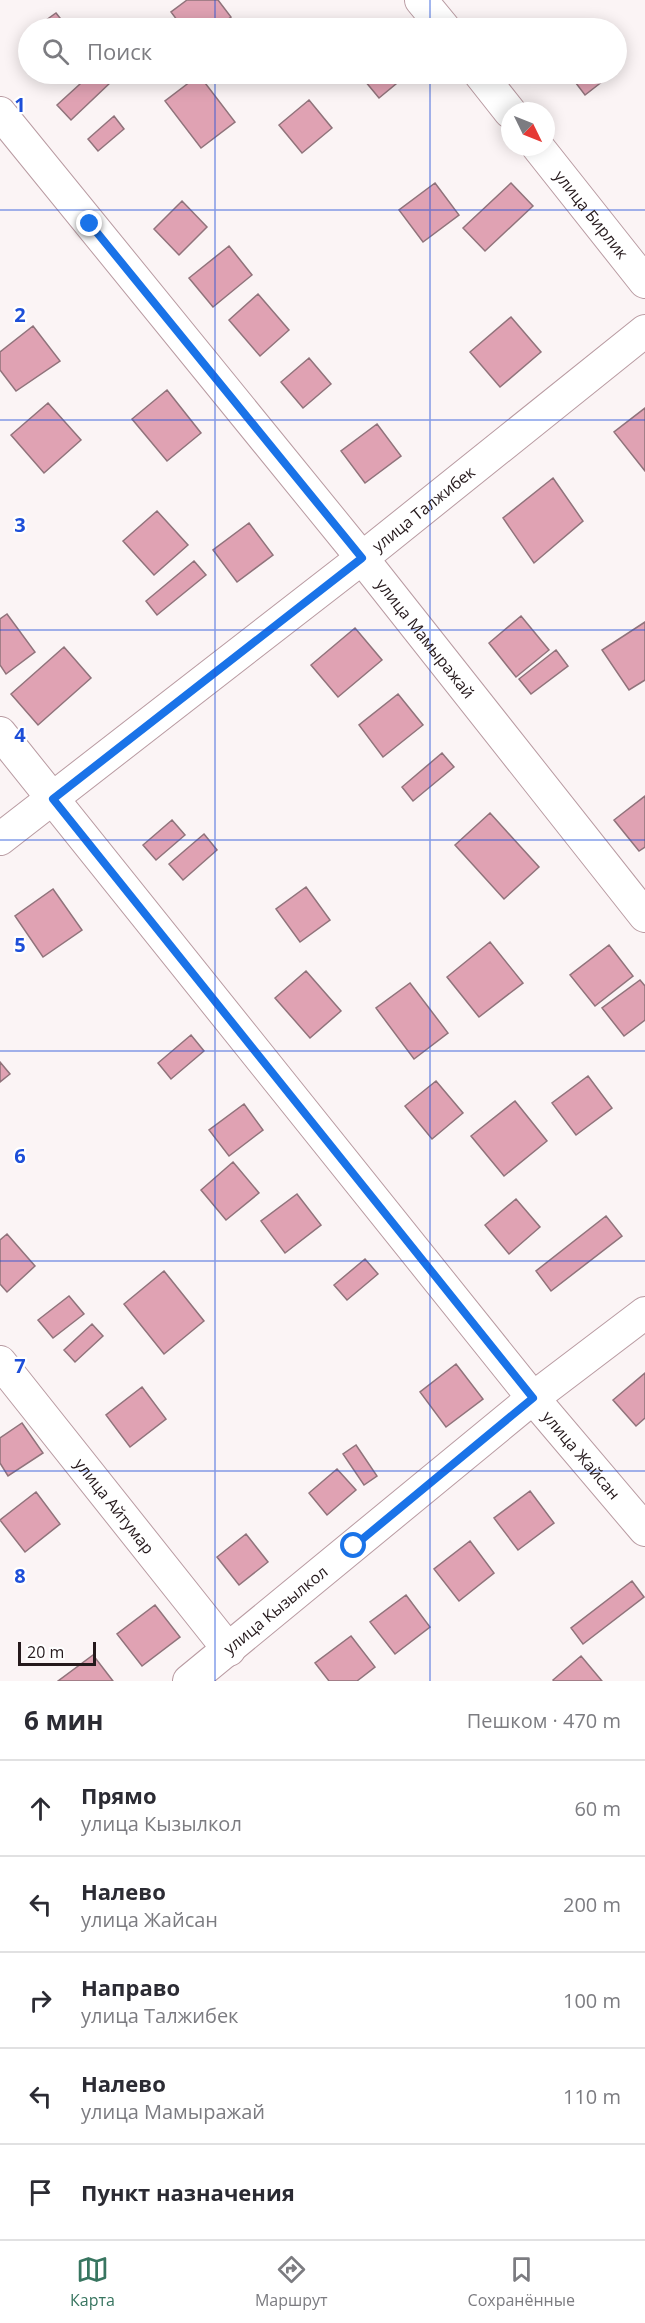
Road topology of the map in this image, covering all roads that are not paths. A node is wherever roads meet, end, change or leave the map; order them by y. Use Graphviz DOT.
graph roads {
  1 [pos="421,0"];
  2 [pos="436,18"];
  3 [pos="488,84"];
  4 [pos="502,102"];
  5 [pos="0,113"];
  6 [pos="545,156"];
  7 [pos="645,282"];
  8 [pos="645,332"];
  9 [pos="362,558"];
  10 [pos="0,733"];
  11 [pos="53,799"];
  12 [pos="0,839"];
  13 [pos="645,916"];
  14 [pos="645,1313"];
  15 [pos="0,1362"];
  16 [pos="533,1398"];
  17 [pos="645,1530"];
  18 [pos="229,1650"];
  19 [pos="189,1681"];
  1 -- 2 [label="street"];
  3 -- 4 [label="street"];
  5 -- 9 [label="street, улица Мамыражай"];
  6 -- 7 [label="street, улица Бирлик"];
  8 -- 9 [label="street, улица Талжибек"];
  9 -- 11 [label="street, улица Талжибек"];
  9 -- 13 [label="street, улица Мамыражай"];
  10 -- 11 [label="street, улица Жайсан"];
  11 -- 12 [label="street, улица Талжибек"];
  11 -- 16 [label="street, улица Жайсан"];
  14 -- 16 [label="street, улица Кызылкол"];
  15 -- 18 [label="street, улица Айтумар"];
  16 -- 17 [label="street, улица Жайсан"];
  16 -- 18 [label="street, улица Кызылкол"];
  18 -- 19 [label="street, улица Кызылкол"];
}
